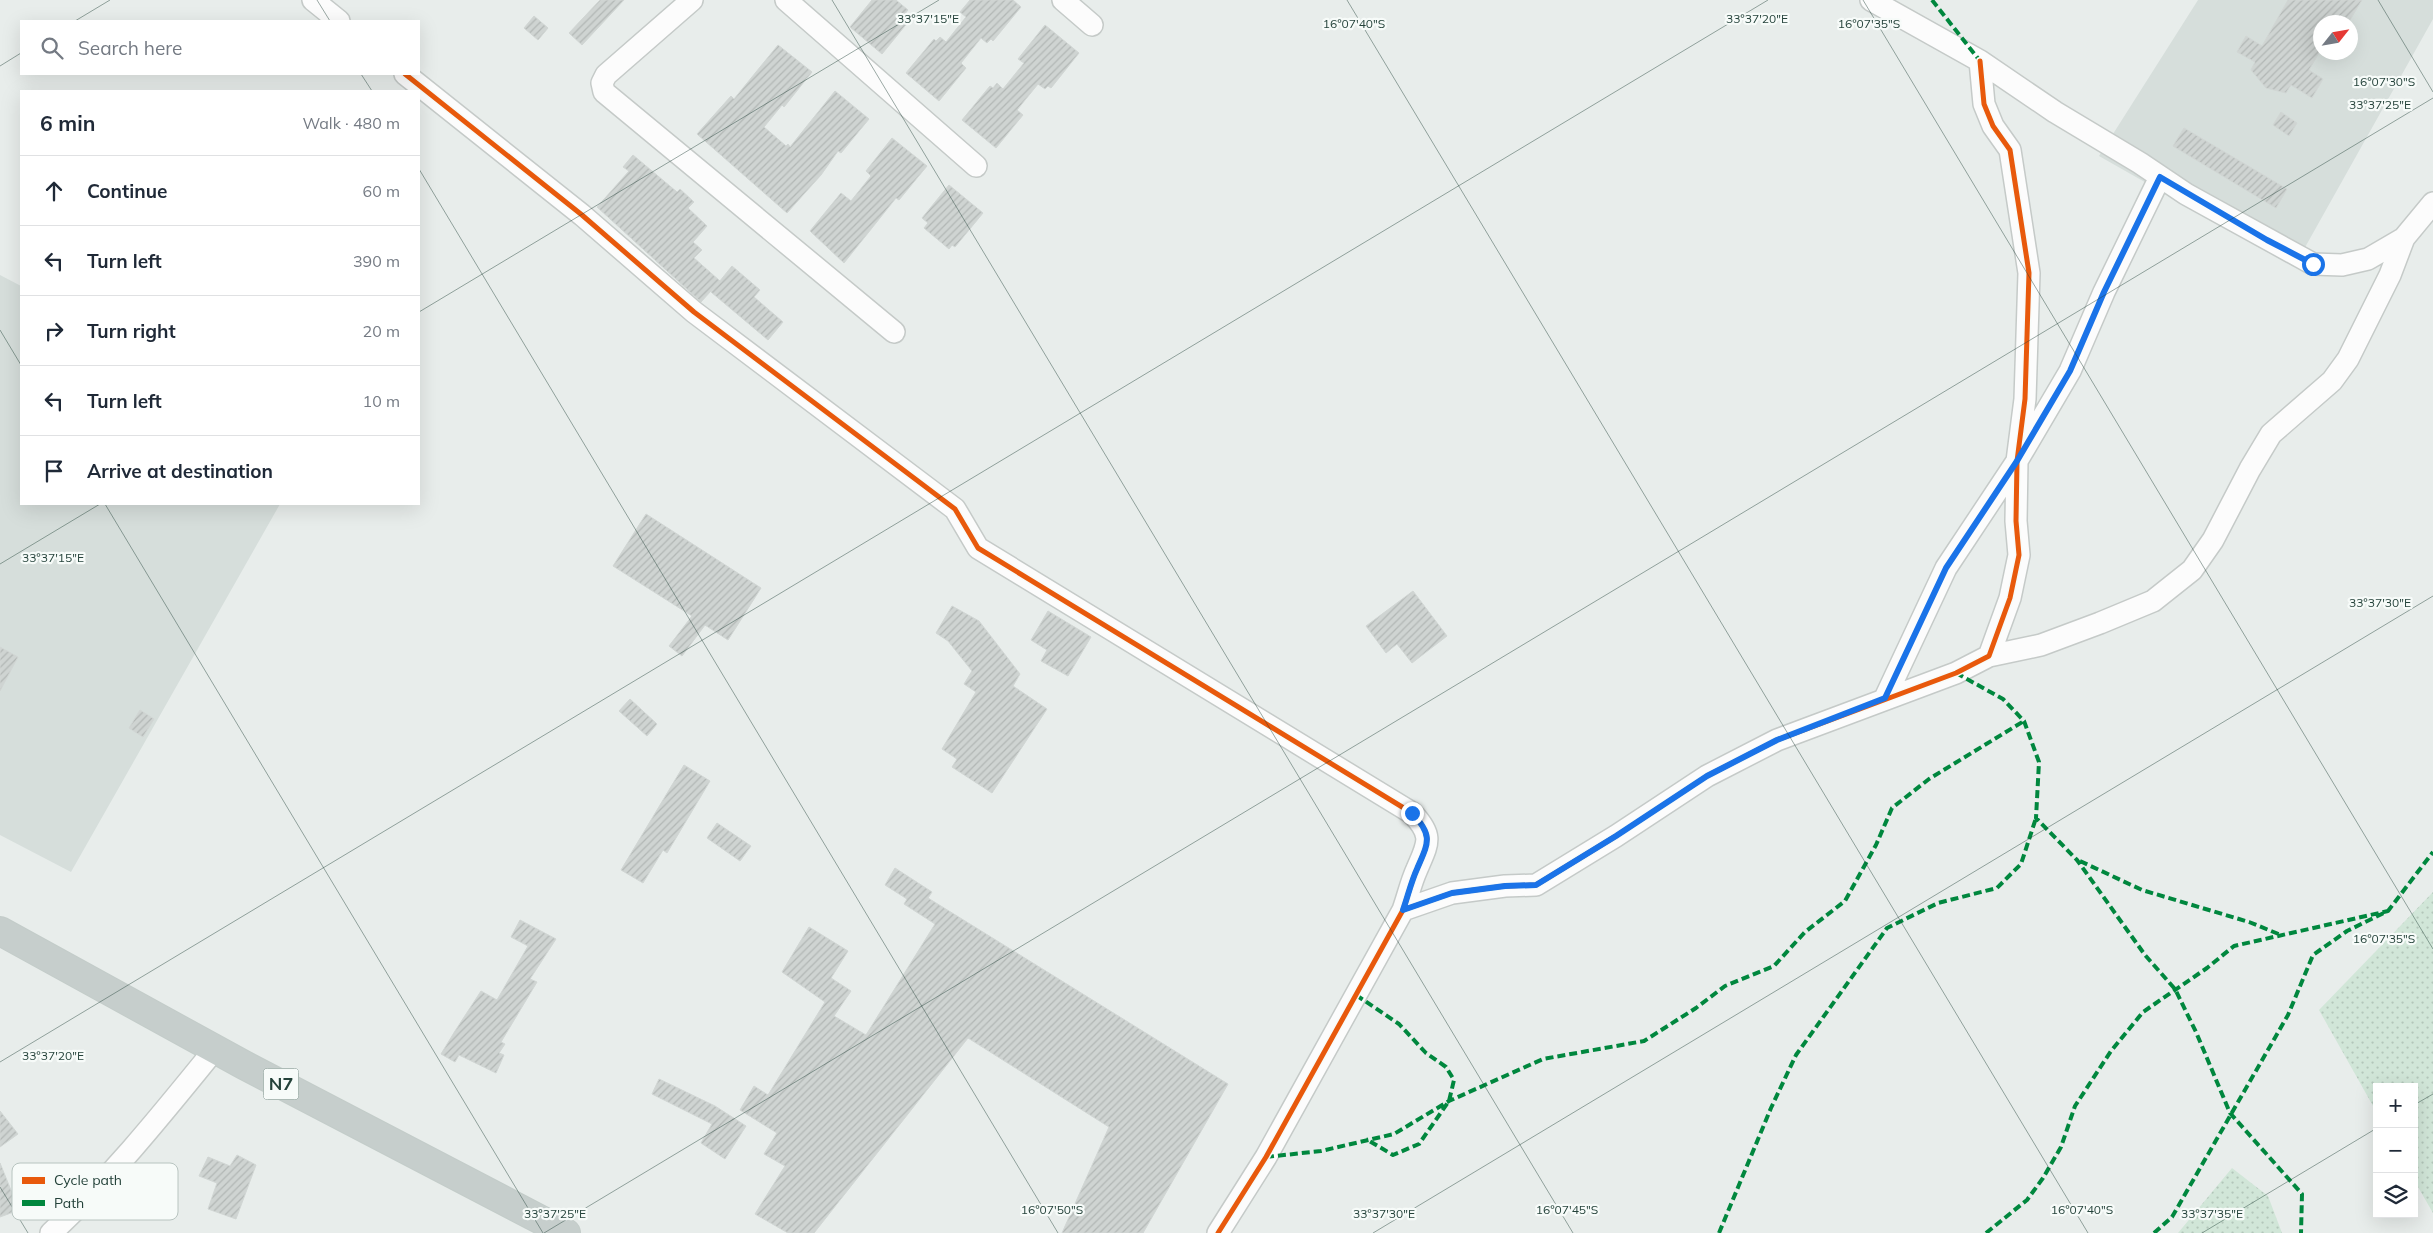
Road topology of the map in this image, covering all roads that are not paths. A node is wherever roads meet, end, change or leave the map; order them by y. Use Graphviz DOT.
graph roads {
  1 [pos="312,0"];
  2 [pos="692,0"];
  3 [pos="786,0"];
  4 [pos="1063,0"];
  5 [pos="1871,0"];
  6 [pos="338,20"];
  7 [pos="1092,24"];
  8 [pos="1980,61"];
  9 [pos="406,75"];
  10 [pos="976,166"];
  11 [pos="2160,177"];
  12 [pos="2433,203"];
  13 [pos="2404,238"];
  14 [pos="894,332"];
  15 [pos="2017,461"];
  16 [pos="1988,656"];
  17 [pos="1885,698"];
  18 [pos="1403,910"];
  19 [pos="0,931"];
  20 [pos="215,1049"];
  21 [pos="121,1163"];
  22 [pos="65,1220"];
  23 [pos="51,1233"];
  24 [pos="566,1233"];
  25 [pos="1218,1233"];
  1 -- 6 [label="street"];
  2 -- 14 [label="street"];
  3 -- 10 [label="street"];
  4 -- 7 [label="street"];
  5 -- 8 [label="street"];
  8 -- 11 [label="street"];
  8 -- 15 [label="street"];
  9 -- 18 [label="street"];
  11 -- 13 [label="street"];
  11 -- 15 [label="street"];
  12 -- 13 [label="street"];
  13 -- 16 [label="street"];
  15 -- 16 [label="street"];
  15 -- 17 [label="street"];
  16 -- 17 [label="street"];
  17 -- 18 [label="street"];
  18 -- 25 [label="street"];
  19 -- 20 [label="highway, N7"];
  20 -- 21 [label="street"];
  20 -- 24 [label="highway, N7"];
  22 -- 23 [label="street"];
}
